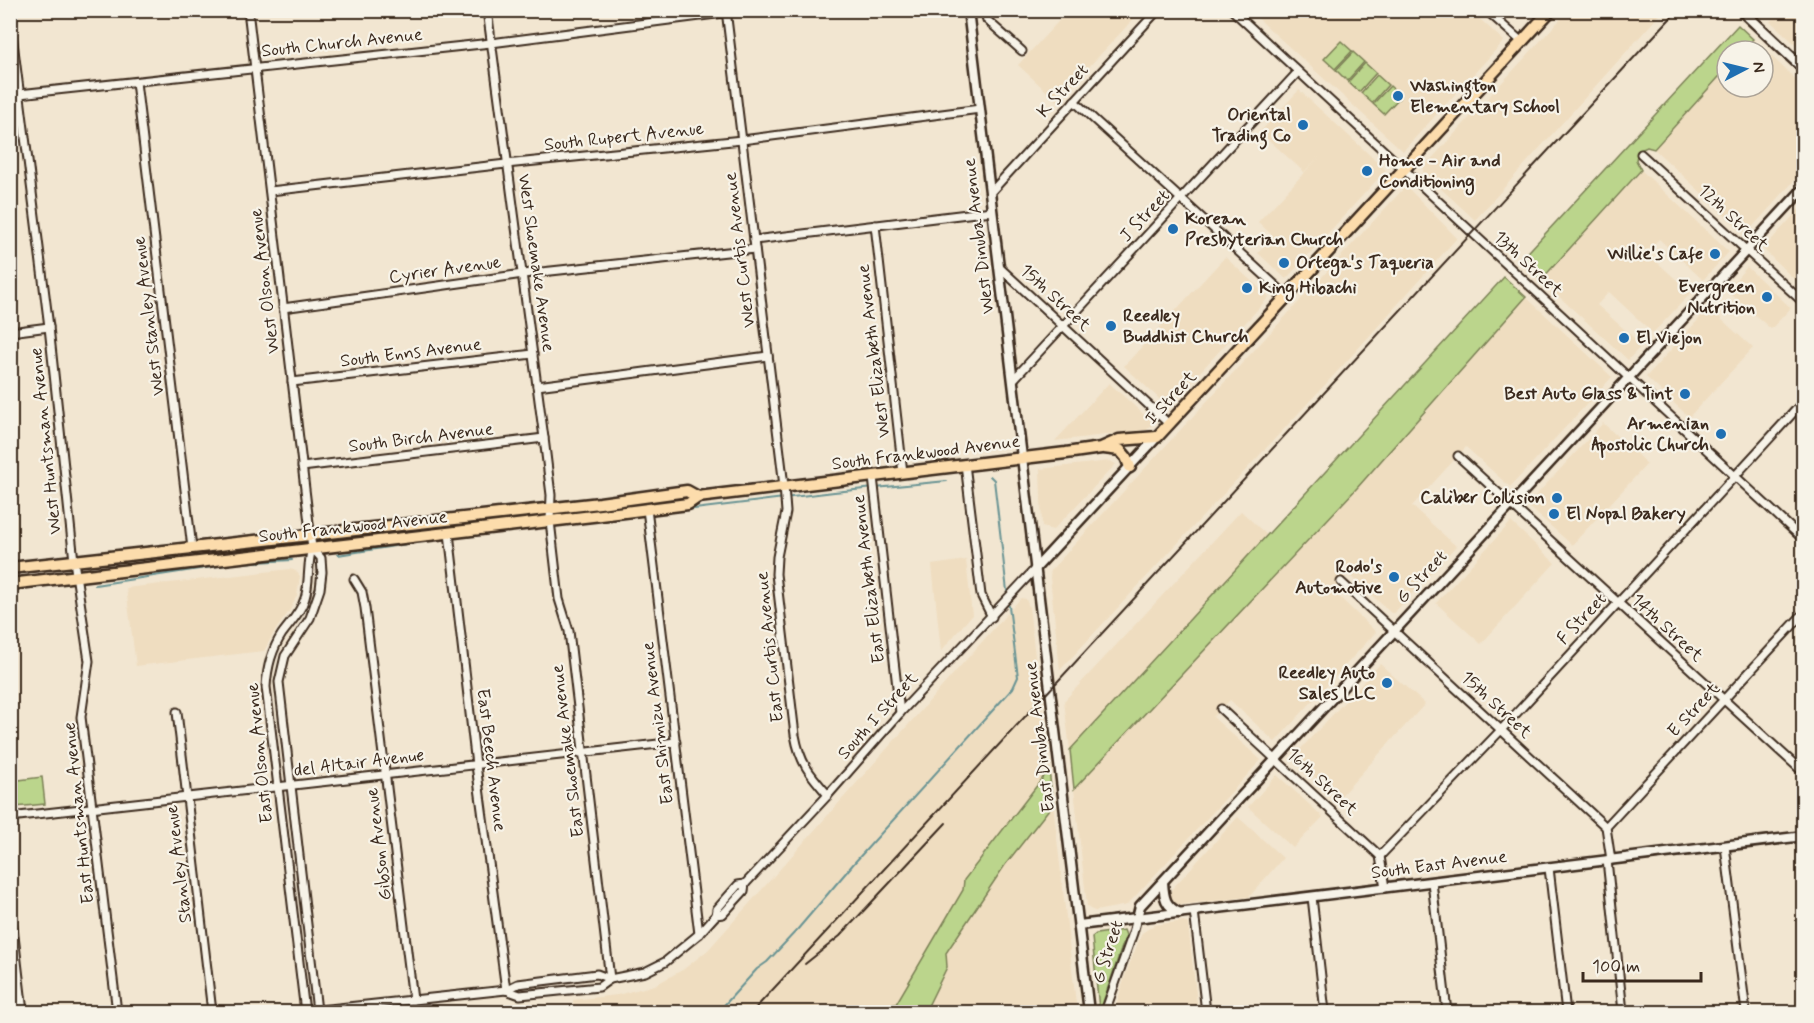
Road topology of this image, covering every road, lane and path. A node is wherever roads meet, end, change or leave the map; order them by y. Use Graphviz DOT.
graph roads {
  1 [pos="248,10"];
  2 [pos="487,10"];
  3 [pos="747,10"];
  4 [pos="968,10"];
  5 [pos="1158,10"];
  6 [pos="1232,10"];
  7 [pos="1486,10"];
  8 [pos="1551,10"];
  9 [pos="1741,10"];
  10 [pos="726,12"];
  11 [pos="984,12"];
  12 [pos="10,18"];
  13 [pos="1522,42"];
  14 [pos="491,43"];
  15 [pos="1022,51"];
  16 [pos="255,68"];
  17 [pos="1803,69"];
  18 [pos="1298,72"];
  19 [pos="136,82"];
  20 [pos="20,94"];
  21 [pos="10,95"];
  22 [pos="1074,101"];
  23 [pos="980,109"];
  24 [pos="742,140"];
  25 [pos="1641,154"];
  26 [pos="506,164"];
  27 [pos="1404,169"];
  28 [pos="1803,188"];
  29 [pos="270,191"];
  30 [pos="990,193"];
  31 [pos="1180,199"];
  32 [pos="992,211"];
  33 [pos="875,225"];
  34 [pos="754,240"];
  35 [pos="755,249"];
  36 [pos="1746,250"];
  37 [pos="999,267"];
  38 [pos="523,274"];
  39 [pos="1287,296"];
  40 [pos="1803,303"];
  41 [pos="283,308"];
  42 [pos="1062,326"];
  43 [pos="49,327"];
  44 [pos="10,332"];
  45 [pos="533,354"];
  46 [pos="768,356"];
  47 [pos="1629,377"];
  48 [pos="1013,380"];
  49 [pos="292,382"];
  50 [pos="537,386"];
  51 [pos="1803,401"];
  52 [pos="1169,424"];
  53 [pos="1157,437"];
  54 [pos="544,438"];
  55 [pos="1101,448"];
  56 [pos="1458,456"];
  57 [pos="1022,458"];
  58 [pos="965,464"];
  59 [pos="302,467"];
  60 [pos="1130,467"];
  61 [pos="903,473"];
  62 [pos="1734,476"];
  63 [pos="873,477"];
  64 [pos="784,486"];
  65 [pos="698,497"];
  66 [pos="1512,505"];
  67 [pos="550,508"];
  68 [pos="647,509"];
  69 [pos="550,521"];
  70 [pos="449,533"];
  71 [pos="310,534"];
  72 [pos="1803,540"];
  73 [pos="192,548"];
  74 [pos="312,548"];
  75 [pos="74,561"];
  76 [pos="10,568"];
  77 [pos="1035,569"];
  78 [pos="76,575"];
  79 [pos="354,579"];
  80 [pos="1341,582"];
  81 [pos="10,584"];
  82 [pos="1618,602"];
  83 [pos="1803,613"];
  84 [pos="992,617"];
  85 [pos="1394,632"];
  86 [pos="1723,700"];
  87 [pos="1221,709"];
  88 [pos="177,712"];
  89 [pos="900,713"];
  90 [pos="1501,730"];
  91 [pos="676,742"];
  92 [pos="583,753"];
  93 [pos="1275,759"];
  94 [pos="476,765"];
  95 [pos="1803,773"];
  96 [pos="386,775"];
  97 [pos="290,786"];
  98 [pos="278,788"];
  99 [pos="828,795"];
  100 [pos="187,798"];
  101 [pos="92,808"];
  102 [pos="10,818"];
  103 [pos="1606,827"];
  104 [pos="1803,836"];
  105 [pos="1725,846"];
  106 [pos="1380,856"];
  107 [pos="1609,860"];
  108 [pos="1549,868"];
  109 [pos="1162,882"];
  110 [pos="1431,882"];
  111 [pos="1385,888"];
  112 [pos="1312,897"];
  113 [pos="10,902"];
  114 [pos="1194,911"];
  115 [pos="1181,913"];
  116 [pos="1137,918"];
  117 [pos="1079,925"];
  118 [pos="699,934"];
  119 [pos="610,979"];
  120 [pos="506,990"];
  121 [pos="413,1000"];
  122 [pos="317,1011"];
  123 [pos="23,1012"];
  124 [pos="117,1012"];
  125 [pos="212,1012"];
  126 [pos="303,1012"];
  127 [pos="1089,1012"];
  128 [pos="1105,1012"];
  129 [pos="1206,1012"];
  130 [pos="1325,1012"];
  131 [pos="1447,1012"];
  132 [pos="1566,1012"];
  133 [pos="1623,1012"];
  134 [pos="1746,1012"];
  1 -- 16 [label="street, West Olson Avenue"];
  2 -- 14 [label="street, West Shoemake Avenue"];
  3 -- 10 [label="street, South Church Avenue"];
  4 -- 23 [label="street, West Dinuba Avenue"];
  5 -- 22 [label="street, K Street"];
  6 -- 18 [label="street, 13th Street"];
  7 -- 13 [label="street"];
  8 -- 13 [label="main road, I Street"];
  9 -- 17 [label="main road"];
  10 -- 14 [label="street, South Church Avenue"];
  10 -- 24 [label="street, West Curtis Avenue"];
  11 -- 15 [label="street"];
  12 -- 20 [label="street, West Huntsman Avenue"];
  13 -- 27 [label="main road, I Street"];
  14 -- 16 [label="street, South Church Avenue"];
  14 -- 26 [label="street, West Shoemake Avenue"];
  16 -- 19 [label="street, South Church Avenue"];
  16 -- 29 [label="street, West Olson Avenue"];
  18 -- 27 [label="street, 13th Street"];
  18 -- 31 [label="street, J Street"];
  19 -- 20 [label="street, South Church Avenue"];
  19 -- 73 [label="street, West Stanley Avenue"];
  20 -- 21 [label="street, South Church Avenue"];
  20 -- 43 [label="street, West Huntsman Avenue"];
  22 -- 30 [label="street, K Street"];
  22 -- 31 [label="street"];
  23 -- 24 [label="street, South Rupert Avenue"];
  23 -- 30 [label="street, West Dinuba Avenue"];
  24 -- 26 [label="street, South Rupert Avenue"];
  24 -- 34 [label="street, West Curtis Avenue"];
  25 -- 36 [label="street, 12th Street"];
  26 -- 29 [label="street, South Rupert Avenue"];
  26 -- 38 [label="street, West Shoemake Avenue"];
  27 -- 39 [label="main road, I Street"];
  27 -- 47 [label="street, 13th Street"];
  28 -- 36 [label="street, G Street"];
  29 -- 41 [label="street, West Olson Avenue"];
  30 -- 32 [label="street, West Dinuba Avenue"];
  31 -- 39 [label="street"];
  31 -- 42 [label="street, J Street"];
  32 -- 33 [label="street"];
  32 -- 37 [label="street, West Dinuba Avenue"];
  33 -- 34 [label="street"];
  33 -- 61 [label="street, West Elizabeth Avenue"];
  34 -- 35 [label="street, West Curtis Avenue"];
  35 -- 38 [label="street, Cyrier Avenue"];
  35 -- 46 [label="street, West Curtis Avenue"];
  36 -- 40 [label="street, 12th Street"];
  36 -- 47 [label="street, G Street"];
  37 -- 42 [label="street, 15th Street"];
  37 -- 48 [label="street, West Dinuba Avenue"];
  38 -- 41 [label="street, Cyrier Avenue"];
  38 -- 45 [label="street, West Shoemake Avenue"];
  39 -- 52 [label="main road, I Street"];
  41 -- 49 [label="street, West Olson Avenue"];
  42 -- 48 [label="street, J Street"];
  42 -- 52 [label="street, 15th Street"];
  43 -- 44 [label="street"];
  43 -- 75 [label="street, West Huntsman Avenue"];
  45 -- 49 [label="street, South Enns Avenue"];
  45 -- 50 [label="street, West Shoemake Avenue"];
  46 -- 50 [label="street"];
  46 -- 64 [label="street, West Curtis Avenue"];
  47 -- 62 [label="street, 13th Street"];
  47 -- 66 [label="street, G Street"];
  48 -- 57 [label="street, West Dinuba Avenue"];
  49 -- 59 [label="street, West Olson Avenue"];
  50 -- 54 [label="street, West Shoemake Avenue"];
  51 -- 62 [label="street, F Street"];
  52 -- 53 [label="main road, I Street"];
  53 -- 55 [label="main road, South Frankwood Avenue"];
  53 -- 60 [label="street, I Street"];
  54 -- 59 [label="street, South Birch Avenue"];
  54 -- 67 [label="street, West Shoemake Avenue"];
  55 -- 57 [label="main road, South Frankwood Avenue"];
  55 -- 60 [label="main road"];
  56 -- 66 [label="street, 14th Street"];
  57 -- 58 [label="main road, South Frankwood Avenue"];
  57 -- 77 [label="street, East Dinuba Avenue"];
  58 -- 61 [label="main road, South Frankwood Avenue"];
  58 -- 84 [label="street"];
  59 -- 71 [label="street, West Olson Avenue"];
  60 -- 77 [label="street, I Street"];
  61 -- 63 [label="main road, South Frankwood Avenue"];
  62 -- 72 [label="street, 13th Street"];
  62 -- 82 [label="street, F Street"];
  63 -- 64 [label="main road, South Frankwood Avenue"];
  63 -- 89 [label="street, East Elizabeth Avenue"];
  64 -- 65 [label="main road, South Frankwood Avenue"];
  64 -- 99 [label="street, East Curtis Avenue"];
  65 -- 67 [label="main road, South Frankwood Avenue"];
  65 -- 68 [label="main road, South Frankwood Avenue"];
  66 -- 82 [label="street, 14th Street"];
  66 -- 85 [label="street, G Street"];
  67 -- 69 [label="street, West Shoemake Avenue"];
  67 -- 71 [label="main road, South Frankwood Avenue"];
  68 -- 69 [label="main road, South Frankwood Avenue"];
  68 -- 91 [label="street, East Shimizu Avenue"];
  69 -- 70 [label="main road, South Frankwood Avenue"];
  69 -- 92 [label="street, East Shoemake Avenue"];
  70 -- 74 [label="main road, South Frankwood Avenue"];
  70 -- 94 [label="street, East Beech Avenue"];
  71 -- 73 [label="main road, South Frankwood Avenue"];
  71 -- 74 [label="street, West Olson Avenue"];
  73 -- 75 [label="main road, South Frankwood Avenue"];
  74 -- 78 [label="main road, South Frankwood Avenue"];
  74 -- 97 [label="street, East Olson Avenue"];
  74 -- 98 [label="street, East Olson Avenue"];
  75 -- 76 [label="main road, South Frankwood Avenue"];
  75 -- 78 [label="street, West Huntsman Avenue"];
  77 -- 84 [label="street, South I Street"];
  77 -- 117 [label="street, East Dinuba Avenue"];
  78 -- 81 [label="main road, South Frankwood Avenue"];
  78 -- 101 [label="street, East Huntsman Avenue"];
  79 -- 96 [label="street, Gibson Avenue"];
  80 -- 85 [label="street, 15th Street"];
  82 -- 86 [label="street, 14th Street"];
  82 -- 90 [label="street, F Street"];
  83 -- 86 [label="street, E Street"];
  84 -- 89 [label="street, South I Street"];
  85 -- 90 [label="street, 15th Street"];
  85 -- 93 [label="street, G Street"];
  86 -- 95 [label="street, 14th Street"];
  86 -- 103 [label="street, E Street"];
  87 -- 93 [label="street, 16th Street"];
  88 -- 100 [label="street, Stanley Avenue"];
  89 -- 99 [label="street, South I Street"];
  90 -- 103 [label="street, 15th Street"];
  90 -- 106 [label="street, F Street"];
  91 -- 92 [label="street, del Altair Avenue"];
  91 -- 118 [label="street, East Shimizu Avenue"];
  92 -- 94 [label="street, del Altair Avenue"];
  92 -- 119 [label="street, East Shoemake Avenue"];
  93 -- 106 [label="street, 16th Street"];
  93 -- 109 [label="street, G Street"];
  94 -- 96 [label="street, del Altair Avenue"];
  94 -- 120 [label="street, East Beech Avenue"];
  96 -- 97 [label="street, del Altair Avenue"];
  96 -- 121 [label="street, Gibson Avenue"];
  97 -- 98 [label="street, del Altair Avenue"];
  97 -- 122 [label="street, East Olson Avenue"];
  98 -- 100 [label="street, del Altair Avenue"];
  98 -- 126 [label="street, East Olson Avenue"];
  99 -- 118 [label="street, South I Street"];
  100 -- 101 [label="street, del Altair Avenue"];
  100 -- 125 [label="street, Stanley Avenue"];
  101 -- 102 [label="street, del Altair Avenue"];
  101 -- 124 [label="street, East Huntsman Avenue"];
  103 -- 107 [label="street"];
  104 -- 105 [label="street, South East Avenue"];
  105 -- 107 [label="street, South East Avenue"];
  105 -- 134 [label="street"];
  106 -- 111 [label="street"];
  107 -- 108 [label="street, South East Avenue"];
  107 -- 133 [label="street"];
  108 -- 110 [label="street, South East Avenue"];
  108 -- 132 [label="street"];
  109 -- 115 [label="street"];
  109 -- 116 [label="street, G Street"];
  110 -- 111 [label="street, South East Avenue"];
  110 -- 131 [label="street"];
  111 -- 112 [label="street, South East Avenue"];
  112 -- 114 [label="street, South East Avenue"];
  112 -- 130 [label="street"];
  113 -- 123 [label="street"];
  114 -- 115 [label="street, South East Avenue"];
  114 -- 129 [label="street"];
  115 -- 116 [label="street, South East Avenue"];
  116 -- 117 [label="street, South East Avenue"];
  116 -- 128 [label="street, G Street"];
  117 -- 127 [label="street, East Dinuba Avenue"];
  118 -- 119 [label="street, South I Street"];
  119 -- 120 [label="street"];
  119 -- 120 [label="street"];
  120 -- 121 [label="street"];
  121 -- 122 [label="street"];
  122 -- 126 [label="street"];
}
